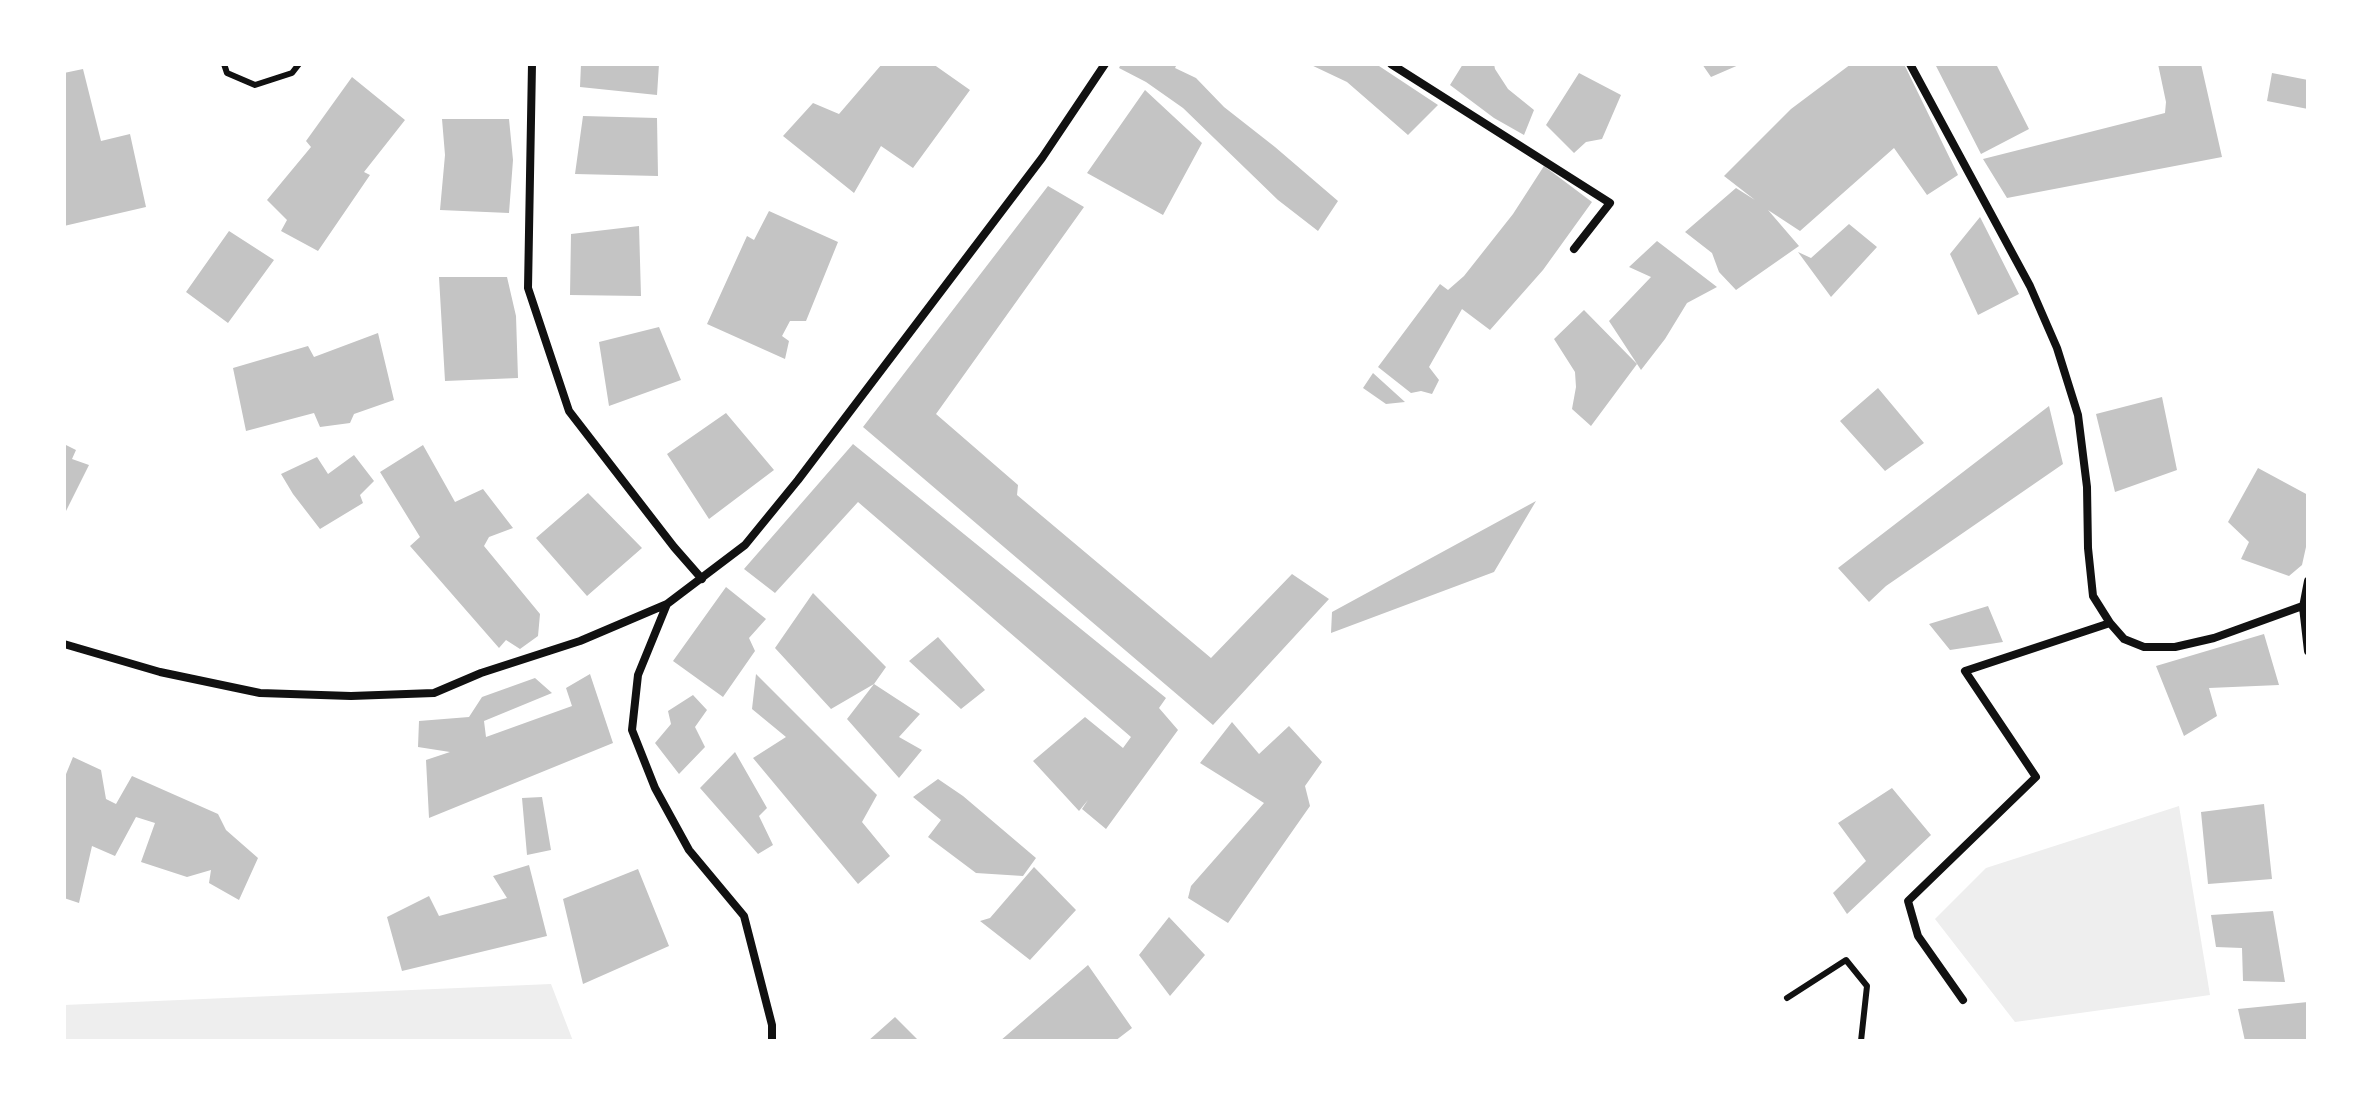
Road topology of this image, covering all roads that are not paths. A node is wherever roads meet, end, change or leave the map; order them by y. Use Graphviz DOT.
graph roads {
  1 [pos="224,64"];
  2 [pos="299,64"];
  3 [pos="532,64"];
  4 [pos="1105,64"];
  5 [pos="1391,64"];
  6 [pos="1910,64"];
  7 [pos="1574,249"];
  8 [pos="702,579"];
  9 [pos="2308,581"];
  10 [pos="667,604"];
  11 [pos="2305,606"];
  12 [pos="2110,623"];
  13 [pos="64,644"];
  14 [pos="2308,651"];
  15 [pos="1787,998"];
  16 [pos="1963,1000"];
  17 [pos="772,1041"];
  18 [pos="1861,1041"];
  1 -- 2 [label="lane"];
  3 -- 8 [label="street"];
  4 -- 8 [label="street"];
  5 -- 7 [label="street"];
  6 -- 12 [label="street"];
  8 -- 10 [label="street"];
  9 -- 11 [label="street"];
  10 -- 13 [label="street"];
  10 -- 17 [label="street"];
  11 -- 12 [label="street"];
  11 -- 14 [label="street"];
  12 -- 16 [label="street"];
  15 -- 18 [label="lane"];
}
